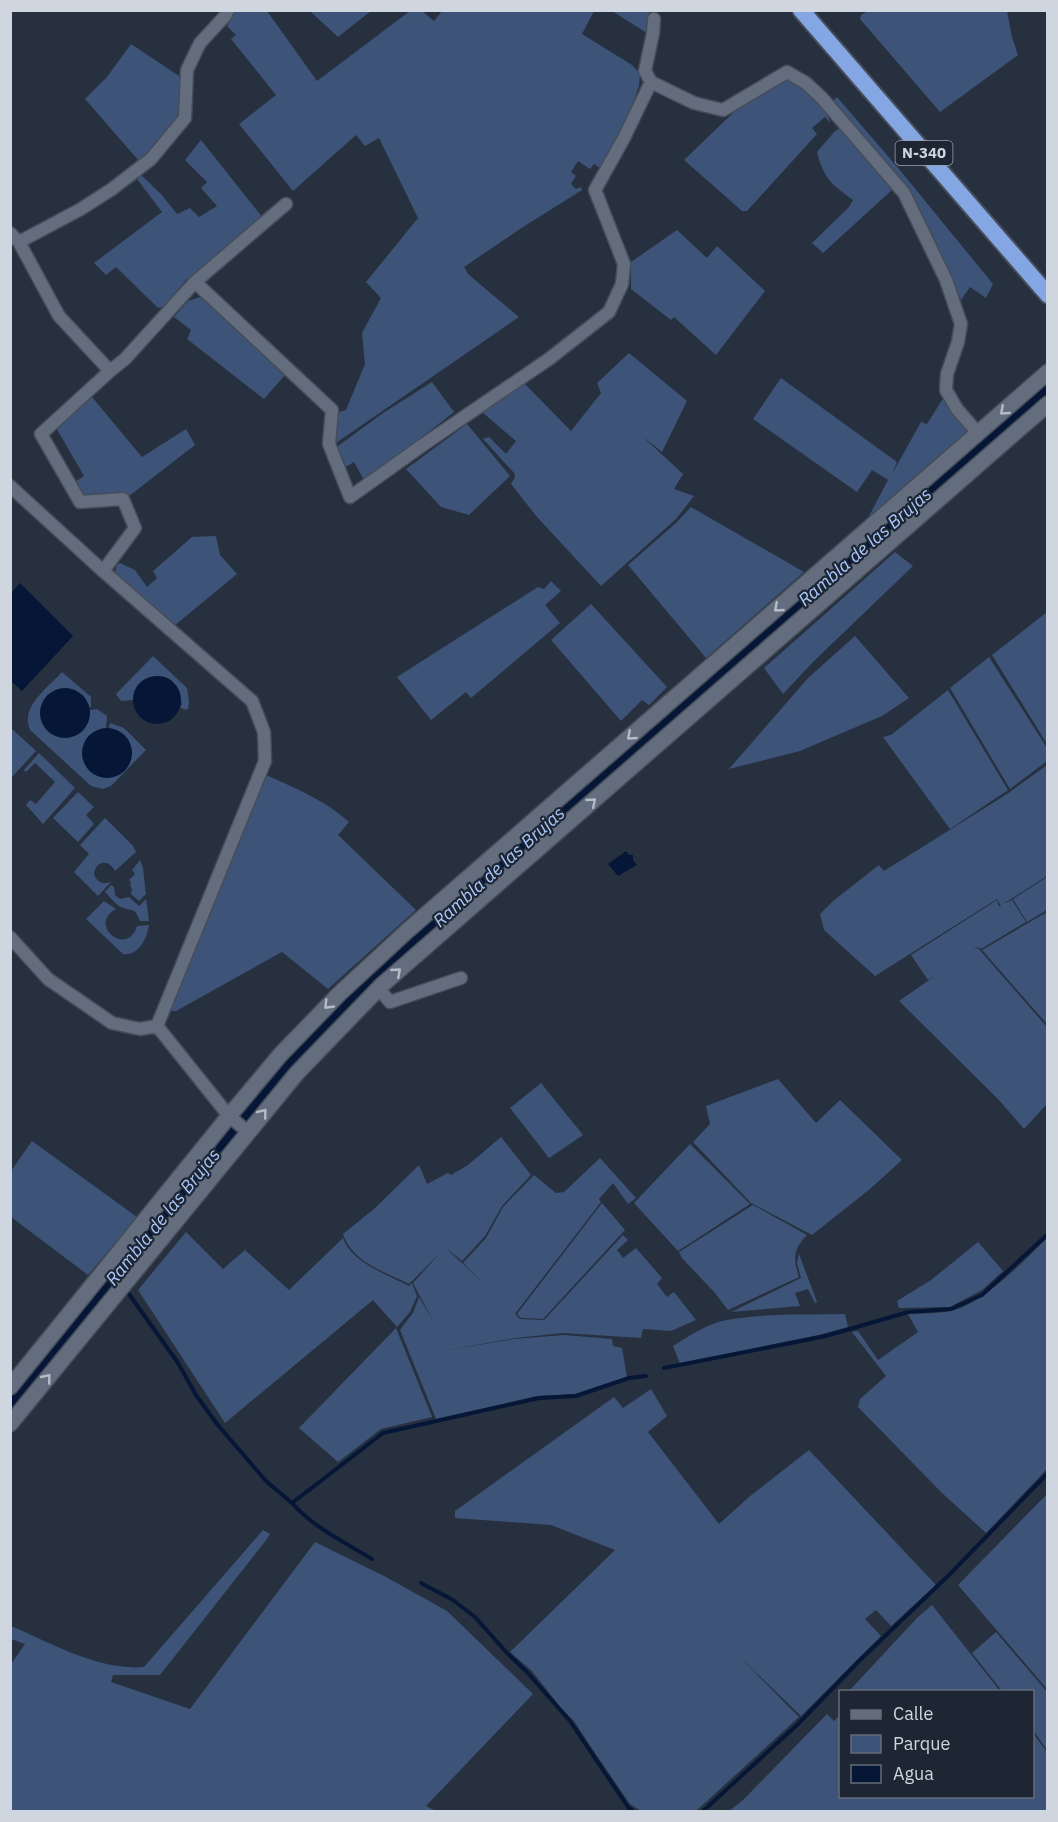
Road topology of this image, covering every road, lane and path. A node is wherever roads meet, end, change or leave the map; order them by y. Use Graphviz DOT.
graph roads {
  1 [pos="228,10"];
  2 [pos="801,10"];
  3 [pos="654,20"];
  4 [pos="651,82"];
  5 [pos="286,204"];
  6 [pos="15,238"];
  7 [pos="195,282"];
  8 [pos="1047,295"];
  9 [pos="110,371"];
  10 [pos="1047,372"];
  11 [pos="1047,404"];
  12 [pos="978,433"];
  13 [pos="10,486"];
  14 [pos="103,571"];
  15 [pos="10,937"];
  16 [pos="461,978"];
  17 [pos="379,989"];
  18 [pos="157,1026"];
  19 [pos="230,1118"];
  20 [pos="247,1130"];
  21 [pos="10,1387"];
  22 [pos="10,1424"];
  1 -- 6 [label="street"];
  2 -- 8 [label="highway, N-340"];
  3 -- 4 [label="street"];
  4 -- 7 [label="street"];
  4 -- 12 [label="street"];
  5 -- 7 [label="street"];
  6 -- 9 [label="street"];
  7 -- 9 [label="street"];
  9 -- 14 [label="street"];
  10 -- 12 [label="street, one-way"];
  17 -- 11 [label="street, one-way"];
  12 -- 19 [label="street, one-way"];
  13 -- 14 [label="street"];
  14 -- 18 [label="street"];
  15 -- 18 [label="street"];
  16 -- 17 [label="street"];
  20 -- 17 [label="street, one-way"];
  18 -- 19 [label="street"];
  19 -- 20 [label="street"];
  19 -- 21 [label="street"];
  22 -- 20 [label="street, one-way"];
}
